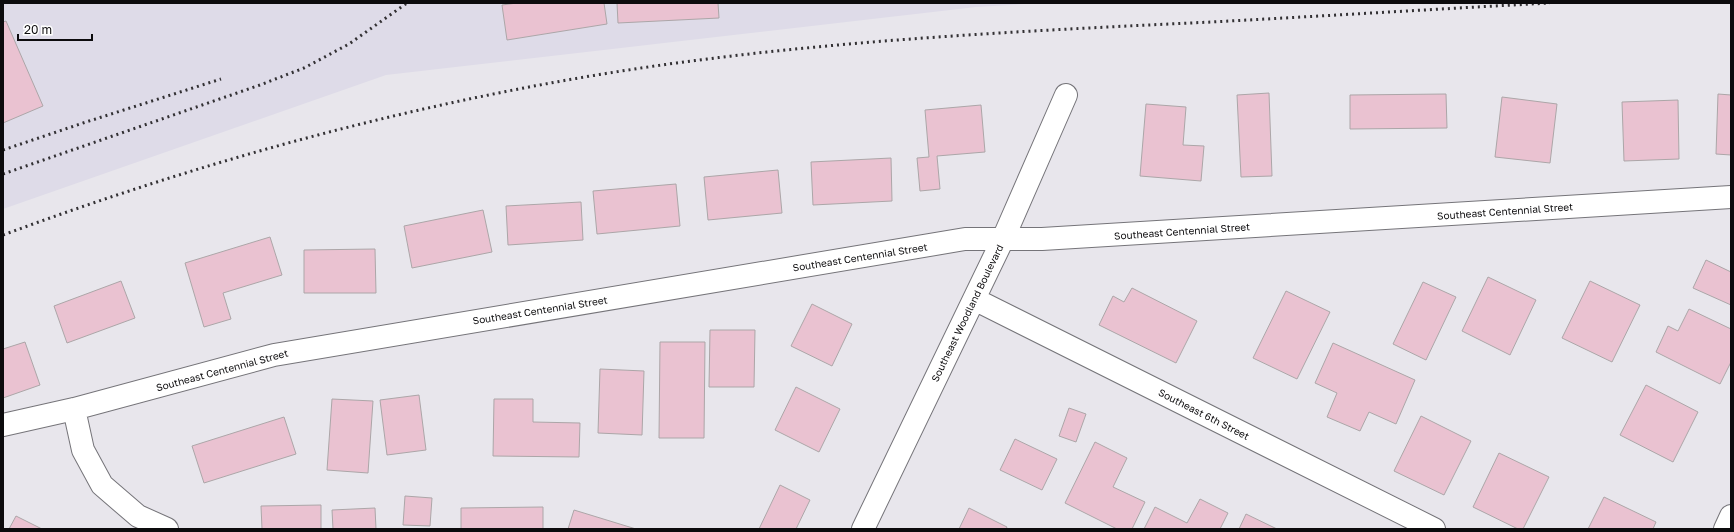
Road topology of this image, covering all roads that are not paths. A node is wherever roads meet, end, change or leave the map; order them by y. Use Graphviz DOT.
graph roads {
  1 [pos="1066,95"];
  2 [pos="1731,197"];
  3 [pos="1003,239"];
  4 [pos="974,299"];
  5 [pos="74,409"];
  6 [pos="3,425"];
  7 [pos="1731,516"];
  8 [pos="167,529"];
  9 [pos="863,529"];
  10 [pos="1434,529"];
  11 [pos="1725,529"];
  1 -- 3 [label="street, Southeast Woodland Boulevard"];
  2 -- 3 [label="street, Southeast Centennial Street"];
  3 -- 4 [label="street, Southeast Woodland Boulevard"];
  3 -- 5 [label="street, Southeast Centennial Street"];
  4 -- 9 [label="street, Southeast Woodland Boulevard"];
  4 -- 10 [label="street, Southeast 6th Street"];
  5 -- 6 [label="street, Southeast Centennial Street"];
  5 -- 8 [label="street"];
  7 -- 11 [label="street"];
}
